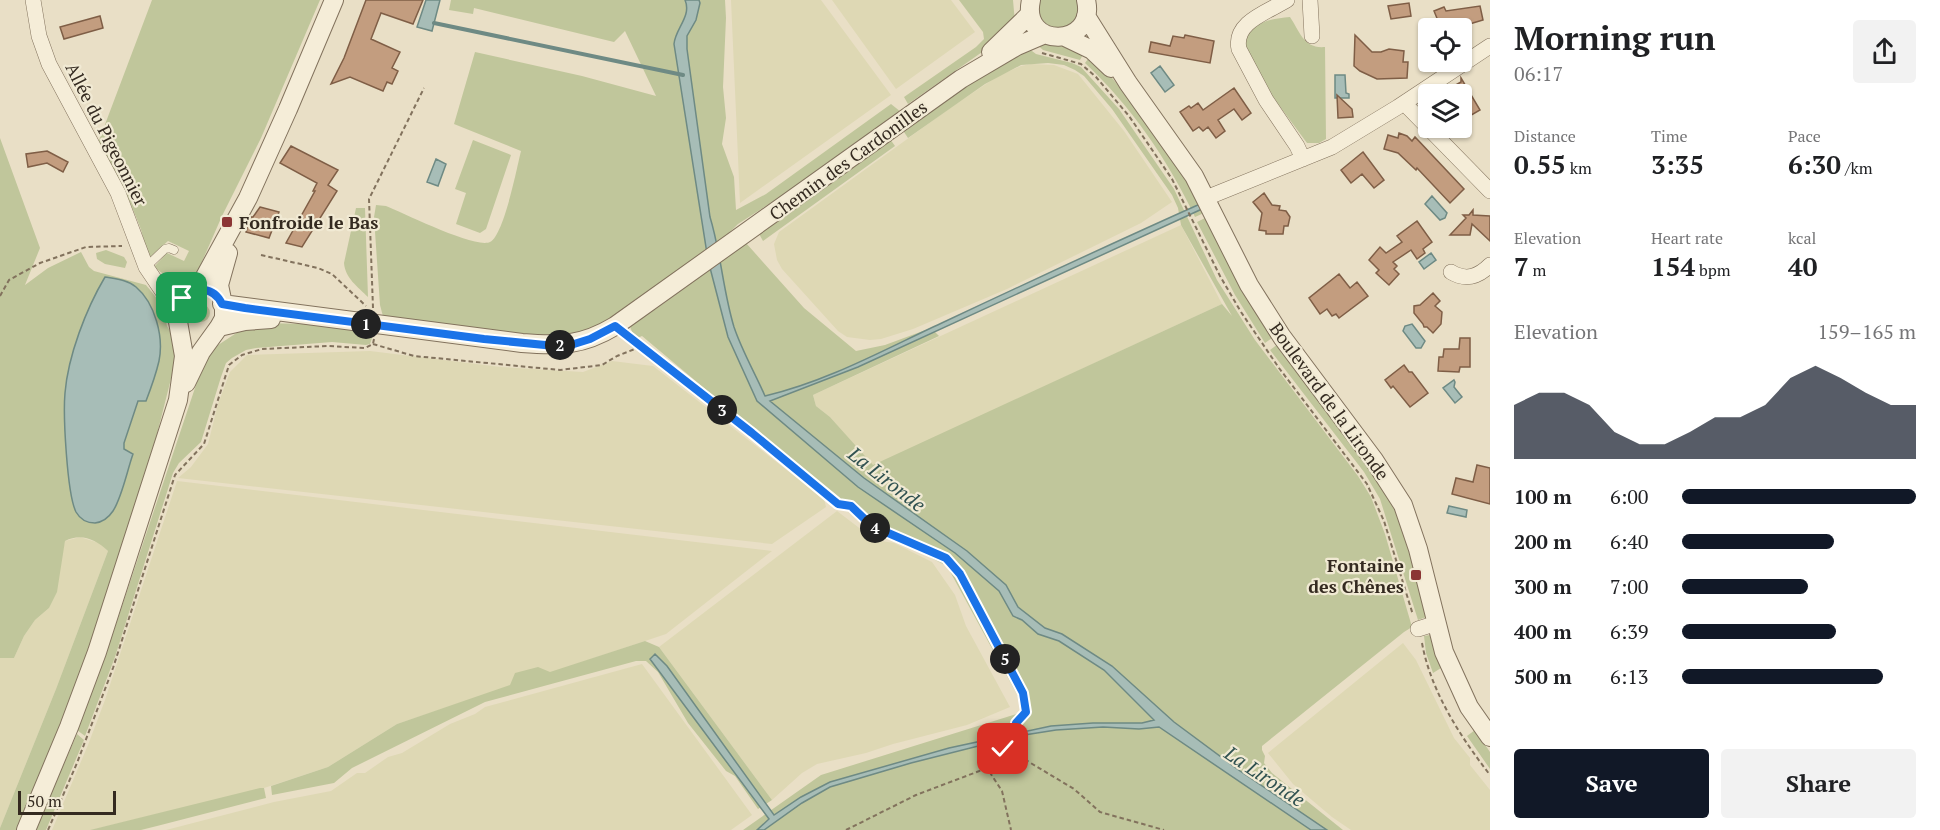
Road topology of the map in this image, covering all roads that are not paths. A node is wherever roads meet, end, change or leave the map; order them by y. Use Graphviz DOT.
graph roads {
  1 [pos="33,0"];
  2 [pos="334,0"];
  3 [pos="1287,0"];
  4 [pos="1310,0"];
  5 [pos="1030,4"];
  6 [pos="1087,5"];
  7 [pos="1312,36"];
  8 [pos="1065,37"];
  9 [pos="1036,38"];
  10 [pos="1490,45"];
  11 [pos="961,80"];
  12 [pos="1128,83"];
  13 [pos="1404,103"];
  14 [pos="1303,159"];
  15 [pos="1490,192"];
  16 [pos="248,198"];
  17 [pos="1206,198"];
  18 [pos="174,250"];
  19 [pos="1490,265"];
  20 [pos="146,267"];
  21 [pos="1451,272"];
  22 [pos="156,282"];
  23 [pos="191,291"];
  24 [pos="221,302"];
  25 [pos="177,319"];
  26 [pos="327,319"];
  27 [pos="217,330"];
  28 [pos="178,400"];
  29 [pos="1437,623"];
  30 [pos="1418,629"];
  31 [pos="1490,737"];
  32 [pos="26,830"];
  1 -- 20 [label="street, Allée du Pigeonnier"];
  2 -- 16 [label="street"];
  3 -- 14 [label="street"];
  4 -- 7 [label="street"];
  5 -- 9 [label="street"];
  5 -- 11 [label="street, Chemin des Cardonilles"];
  6 -- 8 [label="street"];
  6 -- 12 [label="street, Boulevard de la Lironde"];
  8 -- 9 [label="street, Boulevard de la Lironde"];
  8 -- 12 [label="street, Boulevard de la Lironde"];
  9 -- 11 [label="street, Chemin des Cardonilles"];
  10 -- 13 [label="street"];
  11 -- 26 [label="street, Chemin des Cardonilles"];
  12 -- 17 [label="street, Boulevard de la Lironde"];
  13 -- 14 [label="street"];
  13 -- 15 [label="street"];
  14 -- 17 [label="street"];
  16 -- 23 [label="street"];
  16 -- 24 [label="street"];
  17 -- 29 [label="street, Boulevard de la Lironde"];
  18 -- 20 [label="lane"];
  19 -- 21 [label="street"];
  20 -- 22 [label="street, Allée du Pigeonnier"];
  22 -- 23 [label="street"];
  22 -- 25 [label="street, Allée du Pigeonnier"];
  23 -- 24 [label="street"];
  23 -- 25 [label="street"];
  24 -- 26 [label="street"];
  24 -- 27 [label="street"];
  25 -- 27 [label="street"];
  25 -- 28 [label="street"];
  26 -- 27 [label="street"];
  27 -- 28 [label="street"];
  28 -- 32 [label="street"];
  29 -- 30 [label="street"];
  29 -- 31 [label="street, Boulevard de la Lironde"];
}
